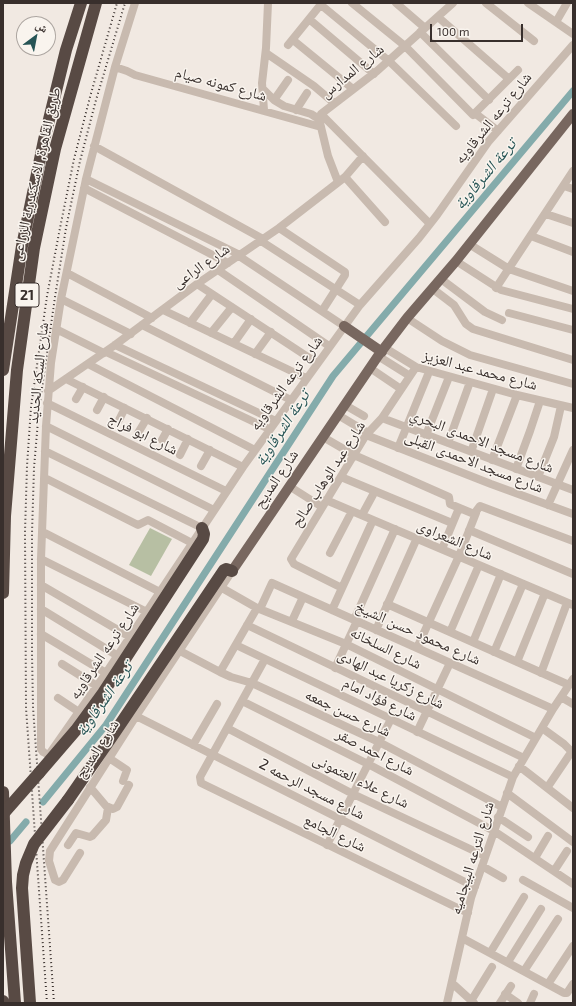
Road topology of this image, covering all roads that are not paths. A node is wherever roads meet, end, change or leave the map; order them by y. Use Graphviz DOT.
graph roads {
  1 [pos="81,3"];
  2 [pos="96,3"];
  3 [pos="135,3"];
  4 [pos="268,3"];
  5 [pos="352,3"];
  6 [pos="396,3"];
  7 [pos="453,3"];
  8 [pos="486,3"];
  9 [pos="528,3"];
  10 [pos="567,3"];
  11 [pos="322,4"];
  12 [pos="538,6"];
  13 [pos="438,17"];
  14 [pos="309,19"];
  15 [pos="556,22"];
  16 [pos="423,30"];
  17 [pos="573,34"];
  18 [pos="534,41"];
  19 [pos="573,45"];
  20 [pos="405,46"];
  21 [pos="266,53"];
  22 [pos="389,60"];
  23 [pos="115,67"];
  24 [pos="518,70"];
  25 [pos="374,74"];
  26 [pos="509,79"];
  27 [pos="288,80"];
  28 [pos="353,89"];
  29 [pos="263,90"];
  30 [pos="307,93"];
  31 [pos="274,100"];
  32 [pos="489,100"];
  33 [pos="334,103"];
  34 [pos="264,110"];
  35 [pos="296,110"];
  36 [pos="475,114"];
  37 [pos="573,114"];
  38 [pos="320,120"];
  39 [pos="456,126"];
  40 [pos="498,131"];
  41 [pos="94,146"];
  42 [pos="363,156"];
  43 [pos="573,172"];
  44 [pos="86,178"];
  45 [pos="342,180"];
  46 [pos="564,186"];
  47 [pos="84,188"];
  48 [pos="573,188"];
  49 [pos="546,214"];
  50 [pos="385,222"];
  51 [pos="573,223"];
  52 [pos="430,224"];
  53 [pos="279,228"];
  54 [pos="531,236"];
  55 [pos="262,240"];
  56 [pos="469,244"];
  57 [pos="573,252"];
  58 [pos="239,256"];
  59 [pos="456,261"];
  60 [pos="228,263"];
  61 [pos="509,269"];
  62 [pos="218,270"];
  63 [pos="67,273"];
  64 [pos="441,279"];
  65 [pos="197,284"];
  66 [pos="496,288"];
  67 [pos="433,289"];
  68 [pos="336,290"];
  69 [pos="573,291"];
  70 [pos="212,294"];
  71 [pos="61,299"];
  72 [pos="360,305"];
  73 [pos="232,307"];
  74 [pos="573,309"];
  75 [pos="163,310"];
  76 [pos="322,311"];
  77 [pos="508,313"];
  78 [pos="152,318"];
  79 [pos="407,318"];
  80 [pos="251,319"];
  81 [pos="502,320"];
  82 [pos="190,323"];
  83 [pos="142,325"];
  84 [pos="347,328"];
  85 [pos="56,329"];
  86 [pos="573,330"];
  87 [pos="271,332"];
  88 [pos="211,333"];
  89 [pos="131,334"];
  90 [pos="234,344"];
  91 [pos="115,345"];
  92 [pos="329,346"];
  93 [pos="105,352"];
  94 [pos="382,352"];
  95 [pos="255,354"];
  96 [pos="573,360"];
  97 [pos="317,363"];
  98 [pos="88,364"];
  99 [pos="370,368"];
  100 [pos="416,368"];
  101 [pos="3,370"];
  102 [pos="429,372"];
  103 [pos="410,376"];
  104 [pos="449,377"];
  105 [pos="306,378"];
  106 [pos="66,379"];
  107 [pos="470,382"];
  108 [pos="573,384"];
  109 [pos="83,387"];
  110 [pos="402,389"];
  111 [pos="493,389"];
  112 [pos="48,391"];
  113 [pos="517,395"];
  114 [pos="104,398"];
  115 [pos="76,399"];
  116 [pos="291,400"];
  117 [pos="540,401"];
  118 [pos="47,402"];
  119 [pos="345,405"];
  120 [pos="561,406"];
  121 [pos="126,408"];
  122 [pos="573,408"];
  123 [pos="97,410"];
  124 [pos="338,415"];
  125 [pos="364,416"];
  126 [pos="146,418"];
  127 [pos="382,418"];
  128 [pos="119,420"];
  129 [pos="276,421"];
  130 [pos="46,426"];
  131 [pos="407,428"];
  132 [pos="168,429"];
  133 [pos="270,429"];
  134 [pos="138,433"];
  135 [pos="367,434"];
  136 [pos="426,435"];
  137 [pos="323,437"];
  138 [pos="188,439"];
  139 [pos="162,440"];
  140 [pos="448,443"];
  141 [pos="398,448"];
  142 [pos="210,450"];
  143 [pos="255,450"];
  144 [pos="573,450"];
  145 [pos="45,451"];
  146 [pos="471,452"];
  147 [pos="180,455"];
  148 [pos="354,455"];
  149 [pos="492,460"];
  150 [pos="201,466"];
  151 [pos="243,466"];
  152 [pos="516,469"];
  153 [pos="341,476"];
  154 [pos="538,477"];
  155 [pos="45,478"];
  156 [pos="558,485"];
  157 [pos="289,486"];
  158 [pos="573,490"];
  159 [pos="226,491"];
  160 [pos="375,491"];
  161 [pos="324,503"];
  162 [pos="548,505"];
  163 [pos="458,508"];
  164 [pos="214,510"];
  165 [pos="352,511"];
  166 [pos="476,513"];
  167 [pos="573,514"];
  168 [pos="362,515"];
  169 [pos="373,520"];
  170 [pos="452,523"];
  171 [pos="202,528"];
  172 [pos="394,529"];
  173 [pos="469,530"];
  174 [pos="43,532"];
  175 [pos="417,538"];
  176 [pos="573,541"];
  177 [pos="192,543"];
  178 [pos="442,549"];
  179 [pos="330,553"];
  180 [pos="458,556"];
  181 [pos="41,559"];
  182 [pos="479,565"];
  183 [pos="232,571"];
  184 [pos="501,574"];
  185 [pos="573,574"];
  186 [pos="523,584"];
  187 [pos="41,585"];
  188 [pos="222,588"];
  189 [pos="342,588"];
  190 [pos="160,592"];
  191 [pos="545,593"];
  192 [pos="3,594"];
  193 [pos="302,597"];
  194 [pos="387,604"];
  195 [pos="570,604"];
  196 [pos="258,608"];
  197 [pos="41,609"];
  198 [pos="332,610"];
  199 [pos="147,612"];
  200 [pos="355,620"];
  201 [pos="292,621"];
  202 [pos="429,623"];
  203 [pos="247,625"];
  204 [pos="376,630"];
  205 [pos="450,632"];
  206 [pos="41,634"];
  207 [pos="130,637"];
  208 [pos="473,642"];
  209 [pos="346,644"];
  210 [pos="236,645"];
  211 [pos="418,648"];
  212 [pos="180,651"];
  213 [pos="494,652"];
  214 [pos="118,656"];
  215 [pos="266,659"];
  216 [pos="517,662"];
  217 [pos="450,663"];
  218 [pos="62,664"];
  219 [pos="335,668"];
  220 [pos="220,672"];
  221 [pos="541,673"];
  222 [pos="106,674"];
  223 [pos="571,682"];
  224 [pos="252,683"];
  225 [pos="97,686"];
  226 [pos="438,690"];
  227 [pos="561,697"];
  228 [pos="58,698"];
  229 [pos="242,701"];
  230 [pos="217,704"];
  231 [pos="573,704"];
  232 [pos="553,709"];
  233 [pos="427,711"];
  234 [pos="79,712"];
  235 [pos="136,716"];
  236 [pos="391,719"];
  237 [pos="227,728"];
  238 [pos="542,728"];
  239 [pos="417,732"];
  240 [pos="536,738"];
  241 [pos="379,742"];
  242 [pos="194,745"];
  243 [pos="572,752"];
  244 [pos="46,753"];
  245 [pos="212,754"];
  246 [pos="109,758"];
  247 [pos="524,758"];
  248 [pos="368,764"];
  249 [pos="519,766"];
  250 [pos="513,778"];
  251 [pos="90,787"];
  252 [pos="547,788"];
  253 [pos="3,792"];
  254 [pos="507,793"];
  255 [pos="353,794"];
  256 [pos="502,807"];
  257 [pos="108,808"];
  258 [pos="573,808"];
  259 [pos="3,814"];
  260 [pos="498,817"];
  261 [pos="340,819"];
  262 [pos="494,830"];
  263 [pos="548,836"];
  264 [pos="528,837"];
  265 [pos="58,838"];
  266 [pos="573,842"];
  267 [pos="68,845"];
  268 [pos="327,845"];
  269 [pos="568,851"];
  270 [pos="485,856"];
  271 [pos="535,858"];
  272 [pos="482,866"];
  273 [pos="554,871"];
  274 [pos="503,878"];
  275 [pos="523,880"];
  276 [pos="573,884"];
  277 [pos="475,887"];
  278 [pos="524,897"];
  279 [pos="573,908"];
  280 [pos="541,909"];
  281 [pos="468,913"];
  282 [pos="558,919"];
  283 [pos="462,938"];
  284 [pos="573,946"];
  285 [pos="490,953"];
  286 [pos="508,962"];
  287 [pos="492,967"];
  288 [pos="524,971"];
  289 [pos="452,984"];
  290 [pos="548,984"];
  291 [pos="573,984"];
  292 [pos="511,986"];
  293 [pos="505,994"];
  294 [pos="534,994"];
  295 [pos="473,1002"];
  296 [pos="15,1003"];
  297 [pos="30,1003"];
  298 [pos="447,1003"];
  299 [pos="500,1003"];
  300 [pos="518,1003"];
  301 [pos="530,1003"];
  1 -- 101 [label="highway, طريق القاهرة, الاسكندرية الزراعى / 21"];
  2 -- 192 [label="highway, طريق القاهرة, الاسكندرية الزراعى / 21"];
  3 -- 23 [label="street, شارع السكه الحديد"];
  4 -- 21 [label="street"];
  5 -- 20 [label="street"];
  6 -- 16 [label="street"];
  7 -- 13 [label="street, شارع المدارس"];
  8 -- 18 [label="street"];
  9 -- 12 [label="street"];
  10 -- 15 [label="street"];
  11 -- 14 [label="street"];
  11 -- 22 [label="street"];
  12 -- 15 [label="street"];
  13 -- 16 [label="street, شارع المدارس"];
  13 -- 26 [label="street"];
  14 -- 25 [label="street"];
  14 -- 28 [label="street"];
  15 -- 17 [label="street"];
  16 -- 20 [label="street, شارع المدارس"];
  16 -- 32 [label="street"];
  19 -- 40 [label="street, شارع ترعه الشرقاويه"];
  20 -- 22 [label="street, شارع المدارس"];
  20 -- 36 [label="street"];
  21 -- 29 [label="street"];
  21 -- 33 [label="street"];
  22 -- 25 [label="street, شارع المدارس"];
  22 -- 39 [label="street"];
  23 -- 34 [label="street, شارع كمونه صيام"];
  23 -- 41 [label="street, شارع السكه الحديد"];
  24 -- 26 [label="street"];
  25 -- 28 [label="street, شارع المدارس"];
  26 -- 32 [label="street"];
  27 -- 31 [label="street"];
  28 -- 33 [label="street, شارع المدارس"];
  29 -- 31 [label="street"];
  29 -- 34 [label="street"];
  30 -- 35 [label="street"];
  31 -- 35 [label="street"];
  32 -- 36 [label="street"];
  33 -- 38 [label="street, شارع المدارس"];
  34 -- 38 [label="street, شارع كمونه صيام"];
  35 -- 38 [label="street"];
  36 -- 40 [label="street"];
  37 -- 56 [label="main road, شارع المديح"];
  38 -- 42 [label="street"];
  38 -- 45 [label="street"];
  40 -- 52 [label="street, شارع ترعه الشرقاويه"];
  41 -- 44 [label="street, شارع السكه الحديد"];
  41 -- 55 [label="street"];
  42 -- 45 [label="street, شارع الراعى"];
  42 -- 52 [label="street"];
  43 -- 46 [label="street"];
  44 -- 47 [label="street, شارع السكه الحديد"];
  44 -- 58 [label="street"];
  45 -- 50 [label="street"];
  45 -- 53 [label="street, شارع الراعى"];
  46 -- 48 [label="street"];
  46 -- 49 [label="street"];
  47 -- 60 [label="street"];
  47 -- 63 [label="street, شارع السكه الحديد"];
  49 -- 51 [label="street"];
  49 -- 54 [label="street"];
  52 -- 72 [label="street, شارع ترعه الشرقاويه"];
  53 -- 55 [label="street, شارع الراعى"];
  53 -- 68 [label="street"];
  54 -- 57 [label="street"];
  54 -- 61 [label="street"];
  55 -- 58 [label="street, شارع الراعى"];
  55 -- 68 [label="street"];
  56 -- 59 [label="main road, شارع المديح"];
  56 -- 61 [label="street"];
  58 -- 60 [label="street, شارع الراعى"];
  58 -- 76 [label="street"];
  59 -- 64 [label="main road, شارع المديح"];
  59 -- 66 [label="street"];
  60 -- 62 [label="street, شارع الراعى"];
  61 -- 66 [label="street"];
  61 -- 69 [label="street"];
  62 -- 65 [label="street, شارع الراعى"];
  62 -- 92 [label="street"];
  63 -- 71 [label="street, شارع السكه الحديد"];
  63 -- 78 [label="street"];
  64 -- 67 [label="main road, شارع المديح"];
  64 -- 81 [label="street"];
  65 -- 70 [label="street"];
  65 -- 75 [label="street, شارع الراعى"];
  66 -- 74 [label="street"];
  67 -- 79 [label="main road, شارع المديح"];
  67 -- 96 [label="street"];
  68 -- 72 [label="street"];
  68 -- 76 [label="street"];
  70 -- 73 [label="street"];
  70 -- 82 [label="street"];
  71 -- 85 [label="street, شارع السكه الحديد"];
  71 -- 89 [label="street"];
  72 -- 84 [label="street, شارع ترعه الشرقاويه"];
  73 -- 80 [label="street"];
  73 -- 88 [label="street"];
  75 -- 78 [label="street, شارع الراعى"];
  75 -- 82 [label="street"];
  76 -- 84 [label="street"];
  77 -- 86 [label="street"];
  78 -- 83 [label="street, شارع الراعى"];
  79 -- 94 [label="main road, شارع المديح"];
  79 -- 108 [label="street"];
  80 -- 87 [label="street"];
  80 -- 90 [label="street"];
  82 -- 88 [label="street"];
  83 -- 89 [label="street, شارع الراعى"];
  83 -- 116 [label="street"];
  84 -- 92 [label="street, شارع ترعه الشرقاويه"];
  84 -- 94 [label="main road"];
  85 -- 93 [label="street"];
  85 -- 112 [label="street, شارع السكه الحديد"];
  87 -- 95 [label="street"];
  87 -- 97 [label="street"];
  88 -- 90 [label="street"];
  89 -- 91 [label="street, شارع الراعى"];
  90 -- 95 [label="street"];
  91 -- 93 [label="street, شارع الراعى"];
  91 -- 129 [label="street"];
  92 -- 97 [label="street, شارع ترعه الشرقاويه"];
  93 -- 98 [label="street, شارع الراعى"];
  93 -- 133 [label="street"];
  94 -- 99 [label="main road, شارع المديح"];
  94 -- 100 [label="street, شارع محمد عبد العزيز"];
  94 -- 103 [label="street"];
  95 -- 105 [label="street"];
  97 -- 105 [label="street, شارع ترعه الشرقاويه"];
  98 -- 106 [label="street, شارع الراعى"];
  98 -- 143 [label="street"];
  99 -- 110 [label="street"];
  99 -- 119 [label="main road, شارع المديح"];
  100 -- 102 [label="street, شارع محمد عبد العزيز"];
  100 -- 103 [label="street, شارع عبد الوهاب صالح"];
  102 -- 104 [label="street, شارع محمد عبد العزيز"];
  102 -- 131 [label="street"];
  103 -- 110 [label="street, شارع عبد الوهاب صالح"];
  104 -- 107 [label="street, شارع محمد عبد العزيز"];
  104 -- 136 [label="street"];
  105 -- 116 [label="street, شارع ترعه الشرقاويه"];
  106 -- 109 [label="street"];
  106 -- 112 [label="street, شارع الراعى"];
  107 -- 111 [label="street, شارع محمد عبد العزيز"];
  107 -- 140 [label="street"];
  109 -- 114 [label="street"];
  109 -- 115 [label="street"];
  110 -- 127 [label="street, شارع عبد الوهاب صالح"];
  111 -- 113 [label="street, شارع محمد عبد العزيز"];
  111 -- 146 [label="street"];
  112 -- 118 [label="street, شارع السكه الحديد"];
  113 -- 117 [label="street, شارع محمد عبد العزيز"];
  113 -- 149 [label="street"];
  114 -- 121 [label="street"];
  114 -- 123 [label="street"];
  116 -- 129 [label="street, شارع ترعه الشرقاويه"];
  117 -- 120 [label="street, شارع محمد عبد العزيز"];
  117 -- 152 [label="street"];
  118 -- 130 [label="street, شارع السكه الحديد"];
  118 -- 159 [label="street, شارع ابو فراج"];
  119 -- 124 [label="main road, شارع المديح"];
  119 -- 125 [label="street"];
  120 -- 122 [label="street, شارع محمد عبد العزيز"];
  120 -- 154 [label="street"];
  121 -- 126 [label="street"];
  121 -- 128 [label="street"];
  124 -- 135 [label="street, شارع مسجد الاحمدى القبلى"];
  124 -- 137 [label="main road, شارع المديح"];
  126 -- 132 [label="street"];
  126 -- 134 [label="street"];
  127 -- 131 [label="street, شارع مسجد الاحمدى البحري"];
  127 -- 135 [label="street, شارع عبد الوهاب صالح"];
  129 -- 133 [label="street, شارع ترعه الشرقاويه"];
  130 -- 145 [label="street, شارع السكه الحديد"];
  130 -- 164 [label="street"];
  131 -- 136 [label="street, شارع مسجد الاحمدى البحري"];
  131 -- 141 [label="street"];
  132 -- 138 [label="street"];
  132 -- 139 [label="street"];
  133 -- 143 [label="street, شارع ترعه الشرقاويه"];
  135 -- 141 [label="street, شارع مسجد الاحمدى القبلى"];
  135 -- 148 [label="street, شارع عبد الوهاب صالح"];
  136 -- 140 [label="street, شارع مسجد الاحمدى البحري"];
  137 -- 148 [label="street"];
  137 -- 157 [label="main road, شارع المديح"];
  138 -- 142 [label="street"];
  138 -- 147 [label="street"];
  140 -- 146 [label="street, شارع مسجد الاحمدى البحري"];
  141 -- 162 [label="street, شارع مسجد الاحمدى القبلى"];
  142 -- 150 [label="street"];
  142 -- 151 [label="street"];
  143 -- 151 [label="street, شارع ترعه الشرقاويه"];
  144 -- 156 [label="street"];
  145 -- 155 [label="street, شارع السكه الحديد"];
  145 -- 171 [label="street"];
  146 -- 149 [label="street, شارع مسجد الاحمدى البحري"];
  148 -- 153 [label="street, شارع عبد الوهاب صالح"];
  148 -- 163 [label="street"];
  149 -- 152 [label="street, شارع مسجد الاحمدى البحري"];
  151 -- 159 [label="street, شارع ترعه الشرقاويه"];
  152 -- 154 [label="street, شارع مسجد الاحمدى البحري"];
  153 -- 160 [label="street"];
  153 -- 161 [label="street, شارع عبد الوهاب صالح"];
  154 -- 156 [label="street, شارع مسجد الاحمدى البحري"];
  155 -- 174 [label="street, شارع السكه الحديد"];
  155 -- 177 [label="street"];
  156 -- 158 [label="street, شارع مسجد الاحمدى البحري"];
  156 -- 162 [label="street"];
  157 -- 161 [label="street, شارع الشعراوى"];
  157 -- 183 [label="main road, شارع المديح"];
  159 -- 164 [label="street, شارع ترعه الشرقاويه"];
  160 -- 168 [label="street"];
  160 -- 170 [label="street"];
  161 -- 165 [label="street, شارع الشعراوى"];
  161 -- 189 [label="street, شارع عبد الوهاب صالح"];
  162 -- 167 [label="street, شارع مسجد الاحمدى القبلى"];
  163 -- 166 [label="street"];
  163 -- 170 [label="street"];
  164 -- 171 [label="street, شارع ترعه الشرقاويه"];
  165 -- 168 [label="street, شارع الشعراوى"];
  165 -- 179 [label="street"];
  166 -- 173 [label="street"];
  166 -- 176 [label="street"];
  168 -- 169 [label="street, شارع الشعراوى"];
  169 -- 172 [label="street, شارع الشعراوى"];
  169 -- 189 [label="street"];
  170 -- 178 [label="street"];
  171 -- 177 [label="street, شارع ترعه الشرقاويه"];
  171 -- 259 [label="highway, bridge"];
  172 -- 175 [label="street, شارع الشعراوى"];
  172 -- 200 [label="street"];
  173 -- 180 [label="street"];
  173 -- 185 [label="street"];
  174 -- 181 [label="street, شارع السكه الحديد"];
  174 -- 190 [label="street"];
  175 -- 178 [label="street, شارع الشعراوى"];
  175 -- 194 [label="street"];
  177 -- 190 [label="street, شارع ترعه الشرقاويه"];
  178 -- 180 [label="street, شارع الشعراوى"];
  180 -- 182 [label="street, شارع الشعراوى"];
  180 -- 202 [label="street"];
  181 -- 187 [label="street, شارع السكه الحديد"];
  181 -- 199 [label="street"];
  182 -- 184 [label="street, شارع الشعراوى"];
  182 -- 205 [label="street"];
  183 -- 188 [label="street, شارع المديح"];
  183 -- 297 [label="highway, bridge"];
  184 -- 186 [label="street, شارع الشعراوى"];
  184 -- 208 [label="street"];
  186 -- 191 [label="street, شارع الشعراوى"];
  186 -- 213 [label="street"];
  187 -- 197 [label="street, شارع السكه الحديد"];
  187 -- 207 [label="street"];
  188 -- 196 [label="street, شارع السلخانه"];
  188 -- 212 [label="street, شارع المديح"];
  189 -- 198 [label="street"];
  190 -- 199 [label="street, شارع ترعه الشرقاويه"];
  191 -- 195 [label="street, شارع الشعراوى"];
  191 -- 216 [label="street"];
  193 -- 196 [label="street, شارع محمود حسن الشيخ"];
  193 -- 198 [label="street, شارع محمود حسن الشيخ"];
  193 -- 201 [label="street"];
  194 -- 202 [label="street"];
  194 -- 204 [label="street"];
  195 -- 221 [label="street"];
  196 -- 201 [label="street, شارع السلخانه"];
  196 -- 203 [label="street"];
  197 -- 206 [label="street, شارع السكه الحديد"];
  197 -- 214 [label="street"];
  198 -- 200 [label="street, شارع محمود حسن الشيخ"];
  199 -- 207 [label="street, شارع ترعه الشرقاويه"];
  200 -- 204 [label="street, شارع محمود حسن الشيخ"];
  200 -- 209 [label="street"];
  201 -- 209 [label="street, شارع السلخانه"];
  202 -- 205 [label="street"];
  202 -- 211 [label="street"];
  203 -- 210 [label="street"];
  203 -- 219 [label="street, شارع زكريا عبد الهادى"];
  204 -- 211 [label="street, شارع محمود حسن الشيخ"];
  205 -- 208 [label="street"];
  206 -- 222 [label="street"];
  206 -- 244 [label="street, شارع السكه الحديد"];
  207 -- 214 [label="street, شارع ترعه الشرقاويه"];
  208 -- 213 [label="street"];
  209 -- 219 [label="street"];
  209 -- 226 [label="street, شارع السلخانه"];
  210 -- 215 [label="street, شارع فؤاد امام"];
  210 -- 220 [label="street"];
  211 -- 217 [label="street, شارع محمود حسن الشيخ"];
  212 -- 220 [label="street, شارع حسن جمعه"];
  212 -- 235 [label="street, شارع المديح"];
  213 -- 216 [label="street"];
  214 -- 222 [label="street, شارع ترعه الشرقاويه"];
  215 -- 224 [label="street"];
  215 -- 236 [label="street, شارع فؤاد امام"];
  216 -- 221 [label="street"];
  217 -- 226 [label="street"];
  217 -- 232 [label="street, شارع محمود حسن الشيخ"];
  218 -- 225 [label="street"];
  219 -- 233 [label="street, شارع زكريا عبد الهادى"];
  220 -- 224 [label="street, شارع حسن جمعه"];
  221 -- 223 [label="street"];
  222 -- 225 [label="street, شارع ترعه الشرقاويه"];
  223 -- 227 [label="street, شارع الترعه البيجاميه"];
  224 -- 229 [label="street"];
  224 -- 241 [label="street, شارع حسن جمعه"];
  225 -- 234 [label="street, شارع ترعه الشرقاويه"];
  226 -- 233 [label="street"];
  226 -- 240 [label="street, شارع السلخانه"];
  227 -- 231 [label="street"];
  227 -- 232 [label="street, شارع الترعه البيجاميه"];
  228 -- 234 [label="street"];
  229 -- 237 [label="street"];
  229 -- 248 [label="street, شارع احمد صقر"];
  230 -- 242 [label="street"];
  232 -- 238 [label="street, شارع الترعه البيجاميه"];
  233 -- 239 [label="street"];
  233 -- 247 [label="street, شارع زكريا عبد الهادى"];
  234 -- 244 [label="street, شارع ترعه الشرقاويه"];
  235 -- 242 [label="street, شارع مسجد الرحمه 2"];
  235 -- 246 [label="street, شارع المديح"];
  236 -- 239 [label="street, شارع فؤاد امام"];
  236 -- 241 [label="street"];
  237 -- 245 [label="street"];
  237 -- 255 [label="street, شارع علاء العتمونى"];
  238 -- 240 [label="street, شارع الترعه البيجاميه"];
  238 -- 243 [label="street"];
  239 -- 250 [label="street, شارع فؤاد امام"];
  240 -- 247 [label="street, شارع الترعه البيجاميه"];
  241 -- 248 [label="street"];
  241 -- 256 [label="street, شارع حسن جمعه"];
  242 -- 245 [label="street, شارع مسجد الرحمه 2"];
  243 -- 252 [label="street"];
  245 -- 261 [label="street, شارع مسجد الرحمه 2"];
  245 -- 268 [label="street, شارع الجامع"];
  246 -- 251 [label="street, شارع المديح"];
  246 -- 257 [label="street"];
  247 -- 249 [label="street, شارع الترعه البيجاميه"];
  248 -- 255 [label="street"];
  248 -- 262 [label="street, شارع احمد صقر"];
  249 -- 250 [label="street, شارع الترعه البيجاميه"];
  249 -- 252 [label="street"];
  250 -- 254 [label="street, شارع الترعه البيجاميه"];
  251 -- 257 [label="street"];
  251 -- 265 [label="street, شارع المديح"];
  252 -- 258 [label="street"];
  253 -- 296 [label="highway"];
  254 -- 256 [label="street, شارع الترعه البيجاميه"];
  254 -- 266 [label="street"];
  255 -- 261 [label="street"];
  255 -- 270 [label="street, شارع علاء العتمونى"];
  256 -- 260 [label="street, شارع الترعه البيجاميه"];
  257 -- 267 [label="street"];
  260 -- 262 [label="street, شارع الترعه البيجاميه"];
  260 -- 264 [label="street"];
  261 -- 268 [label="street"];
  261 -- 277 [label="street, شارع مسجد الرحمه 2"];
  262 -- 270 [label="street, شارع الترعه البيجاميه"];
  262 -- 271 [label="street, شارع احمد صقر"];
  263 -- 271 [label="street"];
  265 -- 267 [label="street"];
  265 -- 267 [label="street, شارع المديح"];
  268 -- 281 [label="street, شارع الجامع"];
  269 -- 273 [label="street"];
  270 -- 272 [label="street, شارع الترعه البيجاميه"];
  271 -- 273 [label="street, شارع احمد صقر"];
  272 -- 274 [label="street"];
  272 -- 277 [label="street, شارع الترعه البيجاميه"];
  273 -- 276 [label="street, شارع احمد صقر"];
  275 -- 279 [label="street"];
  277 -- 281 [label="street, شارع الترعه البيجاميه"];
  278 -- 285 [label="street"];
  280 -- 286 [label="street"];
  281 -- 283 [label="street, شارع الترعه البيجاميه"];
  282 -- 288 [label="street"];
  283 -- 285 [label="street"];
  283 -- 289 [label="street, شارع الترعه البيجاميه"];
  284 -- 290 [label="street"];
  285 -- 286 [label="street"];
  286 -- 288 [label="street"];
  287 -- 295 [label="street"];
  288 -- 290 [label="street"];
  289 -- 295 [label="street"];
  289 -- 298 [label="street, شارع الترعه البيجاميه"];
  290 -- 291 [label="street"];
  292 -- 293 [label="street"];
  293 -- 299 [label="street"];
  293 -- 300 [label="street"];
  294 -- 301 [label="street"];
}
